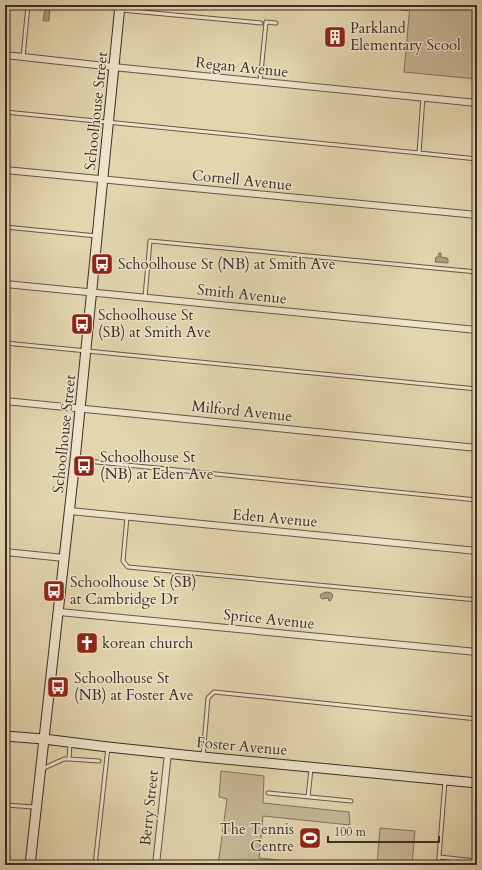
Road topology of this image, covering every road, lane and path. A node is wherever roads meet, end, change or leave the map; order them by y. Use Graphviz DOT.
graph roads {
  1 [pos="28,5"];
  2 [pos="120,8"];
  3 [pos="261,23"];
  4 [pos="276,23"];
  5 [pos="5,55"];
  6 [pos="23,57"];
  7 [pos="115,67"];
  8 [pos="260,82"];
  9 [pos="423,98"];
  10 [pos="477,103"];
  11 [pos="5,112"];
  12 [pos="109,123"];
  13 [pos="419,153"];
  14 [pos="477,159"];
  15 [pos="5,170"];
  16 [pos="103,179"];
  17 [pos="477,215"];
  18 [pos="5,227"];
  19 [pos="98,236"];
  20 [pos="477,272"];
  21 [pos="5,284"];
  22 [pos="92,292"];
  23 [pos="145,298"];
  24 [pos="477,330"];
  25 [pos="5,343"];
  26 [pos="86,350"];
  27 [pos="477,389"];
  28 [pos="5,401"];
  29 [pos="81,408"];
  30 [pos="477,448"];
  31 [pos="75,460"];
  32 [pos="477,500"];
  33 [pos="70,511"];
  34 [pos="127,517"];
  35 [pos="477,551"];
  36 [pos="5,552"];
  37 [pos="64,558"];
  38 [pos="477,600"];
  39 [pos="58,612"];
  40 [pos="477,652"];
  41 [pos="477,719"];
  42 [pos="5,736"];
  43 [pos="44,739"];
  44 [pos="70,742"];
  45 [pos="108,747"];
  46 [pos="168,753"];
  47 [pos="203,757"];
  48 [pos="69,759"];
  49 [pos="99,761"];
  50 [pos="311,767"];
  51 [pos="40,770"];
  52 [pos="445,780"];
  53 [pos="477,783"];
  54 [pos="268,793"];
  55 [pos="308,797"];
  56 [pos="351,802"];
  57 [pos="5,805"];
  58 [pos="36,808"];
  59 [pos="439,857"];
  60 [pos="477,861"];
  61 [pos="30,865"];
  62 [pos="95,865"];
  63 [pos="156,865"];
  64 [pos="438,865"];
  1 -- 6 [label="lane"];
  2 -- 3 [label="lane"];
  2 -- 7 [label="street, Schoolhouse Street"];
  4 -- 8 [label="lane"];
  5 -- 6 [label="street, Regan Avenue"];
  6 -- 7 [label="street, Regan Avenue"];
  7 -- 8 [label="street, Regan Avenue"];
  7 -- 12 [label="street, Schoolhouse Street"];
  8 -- 9 [label="street, Regan Avenue"];
  9 -- 10 [label="street, Regan Avenue"];
  9 -- 13 [label="lane"];
  11 -- 12 [label="lane"];
  12 -- 13 [label="lane"];
  12 -- 16 [label="street, Schoolhouse Street"];
  13 -- 14 [label="lane"];
  15 -- 16 [label="street, Cornell Avenue"];
  16 -- 17 [label="street, Cornell Avenue"];
  16 -- 19 [label="street, Schoolhouse Street"];
  18 -- 19 [label="lane"];
  19 -- 22 [label="street, Schoolhouse Street"];
  20 -- 23 [label="lane"];
  21 -- 22 [label="street, Smith Avenue"];
  22 -- 23 [label="street, Smith Avenue"];
  22 -- 26 [label="street, Schoolhouse Street"];
  23 -- 24 [label="street, Smith Avenue"];
  25 -- 26 [label="lane"];
  26 -- 27 [label="lane"];
  26 -- 29 [label="street, Schoolhouse Street"];
  28 -- 29 [label="street, Milford Avenue"];
  29 -- 30 [label="street, Milford Avenue"];
  29 -- 31 [label="street, Schoolhouse Street"];
  31 -- 32 [label="lane"];
  31 -- 33 [label="street, Schoolhouse Street"];
  33 -- 34 [label="street, Eden Avenue"];
  33 -- 37 [label="street, Schoolhouse Street"];
  34 -- 35 [label="street, Eden Avenue"];
  34 -- 38 [label="lane"];
  36 -- 37 [label="street"];
  37 -- 39 [label="street, Schoolhouse Street"];
  39 -- 40 [label="street, Sprice Avenue"];
  39 -- 43 [label="street, Schoolhouse Street"];
  41 -- 47 [label="lane"];
  42 -- 43 [label="street, Foster Avenue"];
  43 -- 44 [label="street, Foster Avenue"];
  43 -- 51 [label="street, Schoolhouse Street"];
  44 -- 45 [label="street, Foster Avenue"];
  44 -- 48 [label="lane"];
  45 -- 46 [label="street, Foster Avenue"];
  45 -- 62 [label="lane"];
  46 -- 47 [label="street, Foster Avenue"];
  46 -- 63 [label="street, Berry Street"];
  47 -- 50 [label="street, Foster Avenue"];
  48 -- 49 [label="lane"];
  48 -- 51 [label="lane"];
  50 -- 52 [label="street, Foster Avenue"];
  50 -- 55 [label="lane"];
  51 -- 58 [label="street, Schoolhouse Street"];
  52 -- 53 [label="street, Foster Avenue"];
  52 -- 59 [label="lane"];
  54 -- 55 [label="lane"];
  55 -- 56 [label="lane"];
  57 -- 58 [label="lane"];
  58 -- 61 [label="street, Schoolhouse Street"];
  59 -- 60 [label="lane"];
  59 -- 64 [label="lane"];
}
